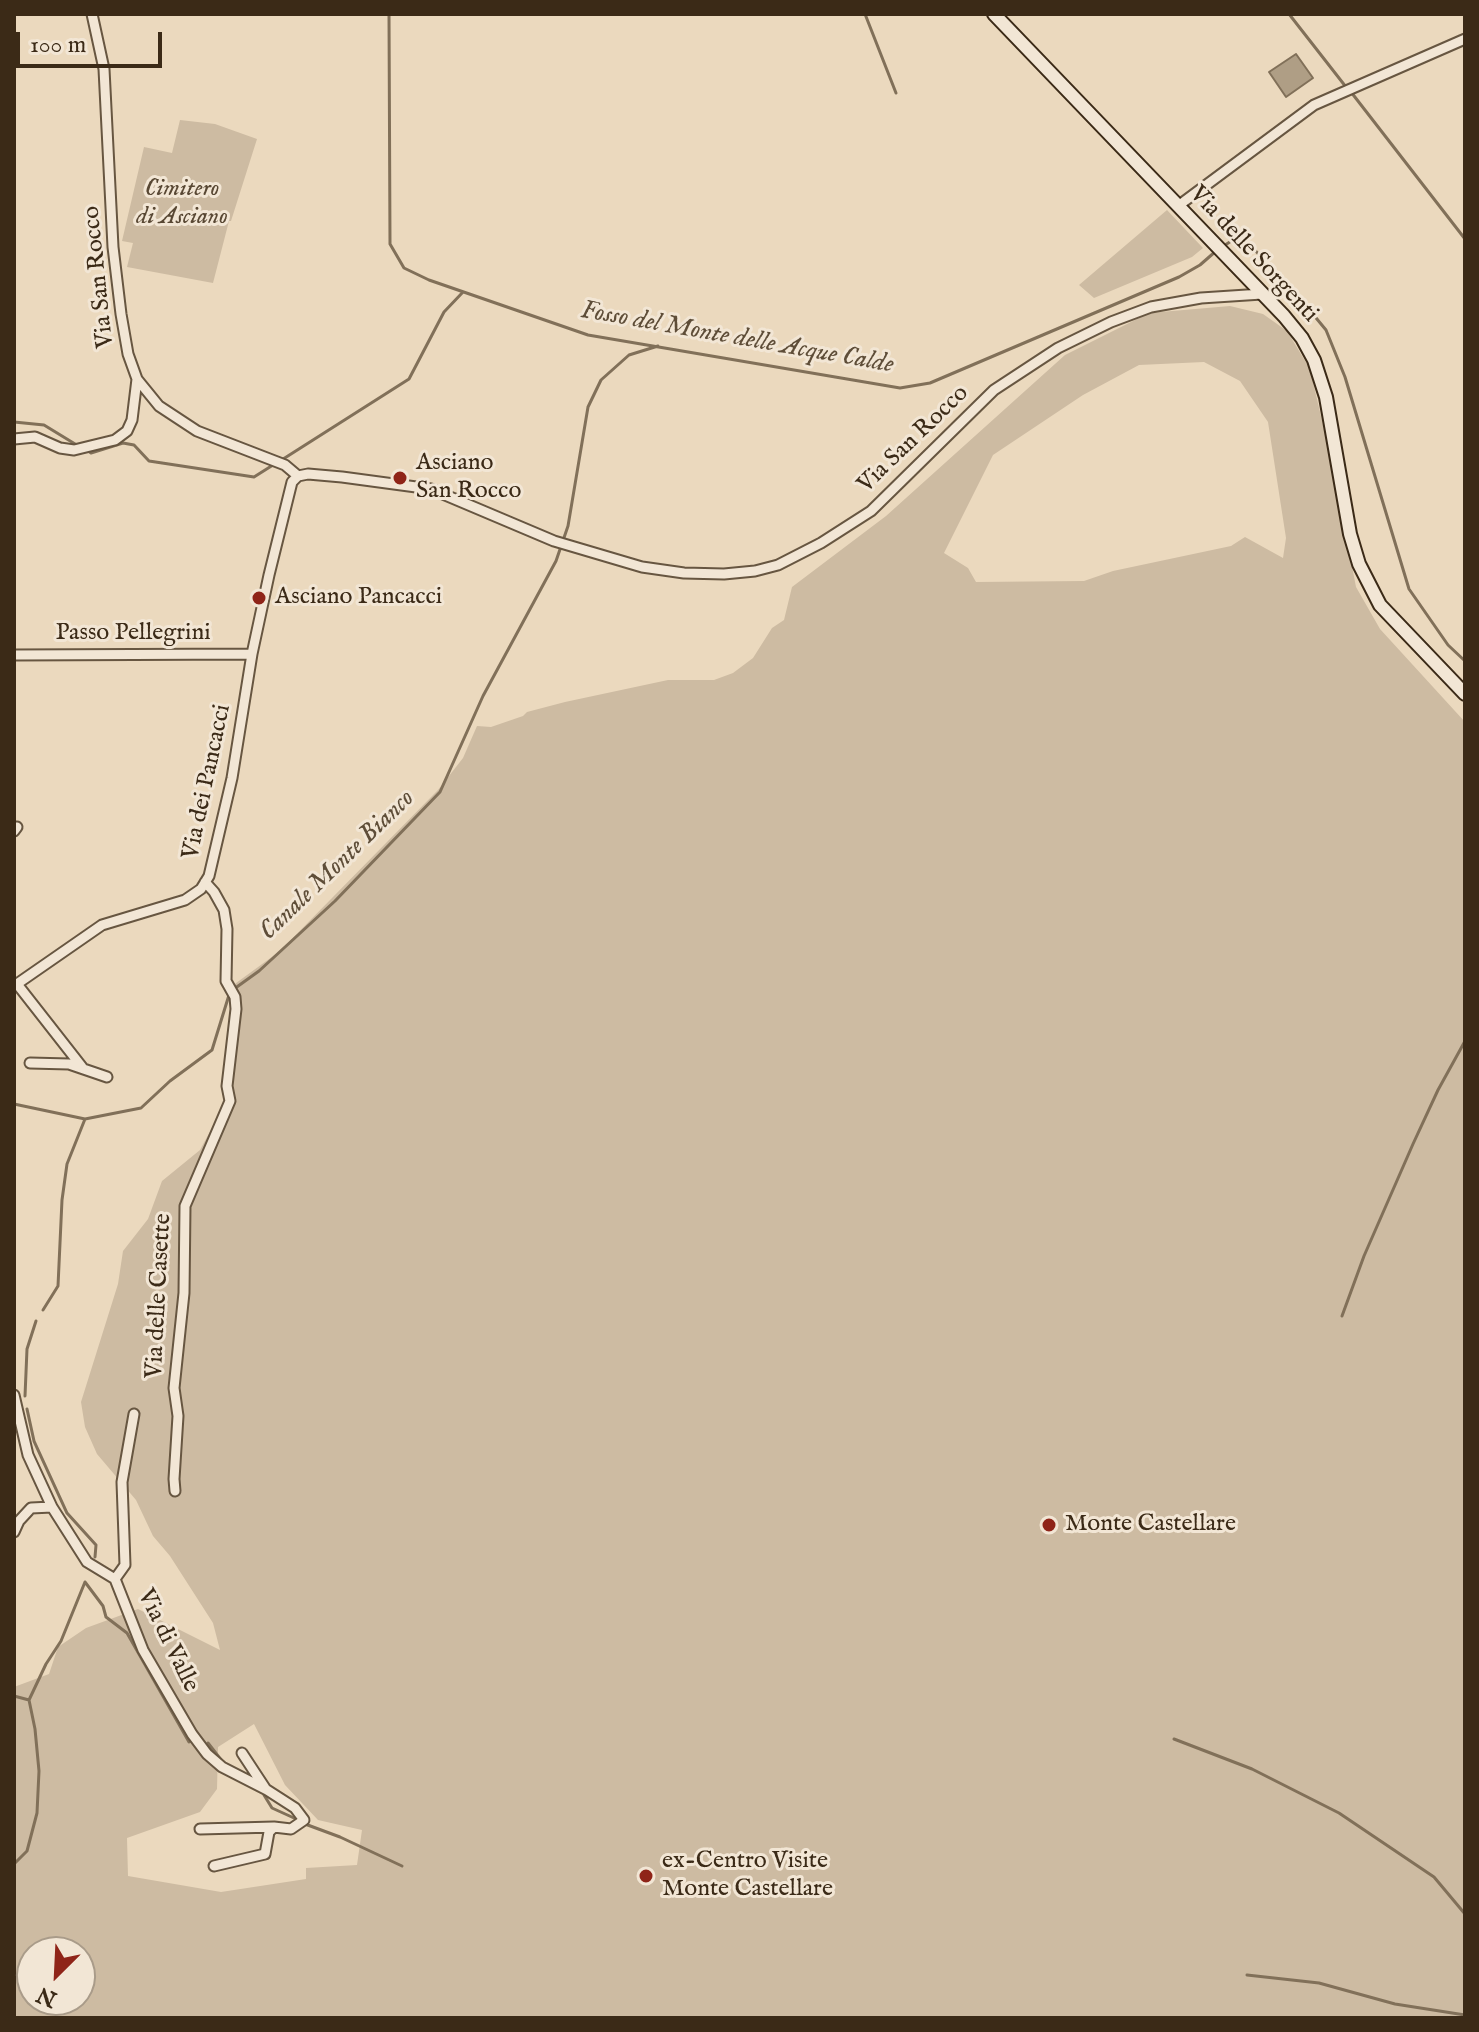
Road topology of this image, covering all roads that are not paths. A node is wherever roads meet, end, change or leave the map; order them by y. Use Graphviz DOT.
graph roads {
  1 [pos="92,14"];
  2 [pos="994,14"];
  3 [pos="1465,39"];
  4 [pos="1178,206"];
  5 [pos="1262,294"];
  6 [pos="137,379"];
  7 [pos="14,439"];
  8 [pos="298,476"];
  9 [pos="252,654"];
  10 [pos="14,655"];
  11 [pos="1465,694"];
  12 [pos="205,882"];
  13 [pos="16,985"];
  14 [pos="30,1063"];
  15 [pos="82,1067"];
  16 [pos="107,1077"];
  17 [pos="15,1403"];
  18 [pos="134,1414"];
  19 [pos="175,1491"];
  20 [pos="52,1507"];
  21 [pos="14,1532"];
  22 [pos="115,1579"];
  23 [pos="242,1753"];
  24 [pos="267,1790"];
  25 [pos="274,1827"];
  26 [pos="200,1829"];
  27 [pos="214,1866"];
  1 -- 6 [label="street, Via San Rocco"];
  2 -- 4 [label="main road, Via delle Sorgenti"];
  3 -- 4 [label="street"];
  4 -- 5 [label="main road, Via delle Sorgenti"];
  5 -- 8 [label="street, Via San Rocco"];
  5 -- 11 [label="main road, Via delle Sorgenti"];
  6 -- 7 [label="street"];
  6 -- 8 [label="street, Via San Rocco"];
  8 -- 9 [label="street, Via dei Pancacci"];
  9 -- 10 [label="street, Passo Pellegrini"];
  9 -- 12 [label="street, Via dei Pancacci"];
  12 -- 13 [label="street, Via dei Pancacci"];
  12 -- 19 [label="street, Via delle Casette"];
  13 -- 15 [label="street"];
  14 -- 15 [label="street"];
  15 -- 16 [label="street"];
  17 -- 20 [label="street, Via di Valle"];
  18 -- 22 [label="street"];
  20 -- 21 [label="street"];
  20 -- 22 [label="street, Via di Valle"];
  22 -- 24 [label="street, Via di Valle"];
  23 -- 24 [label="street"];
  24 -- 25 [label="street, Via di Valle"];
  25 -- 26 [label="street"];
  25 -- 27 [label="street"];
}
